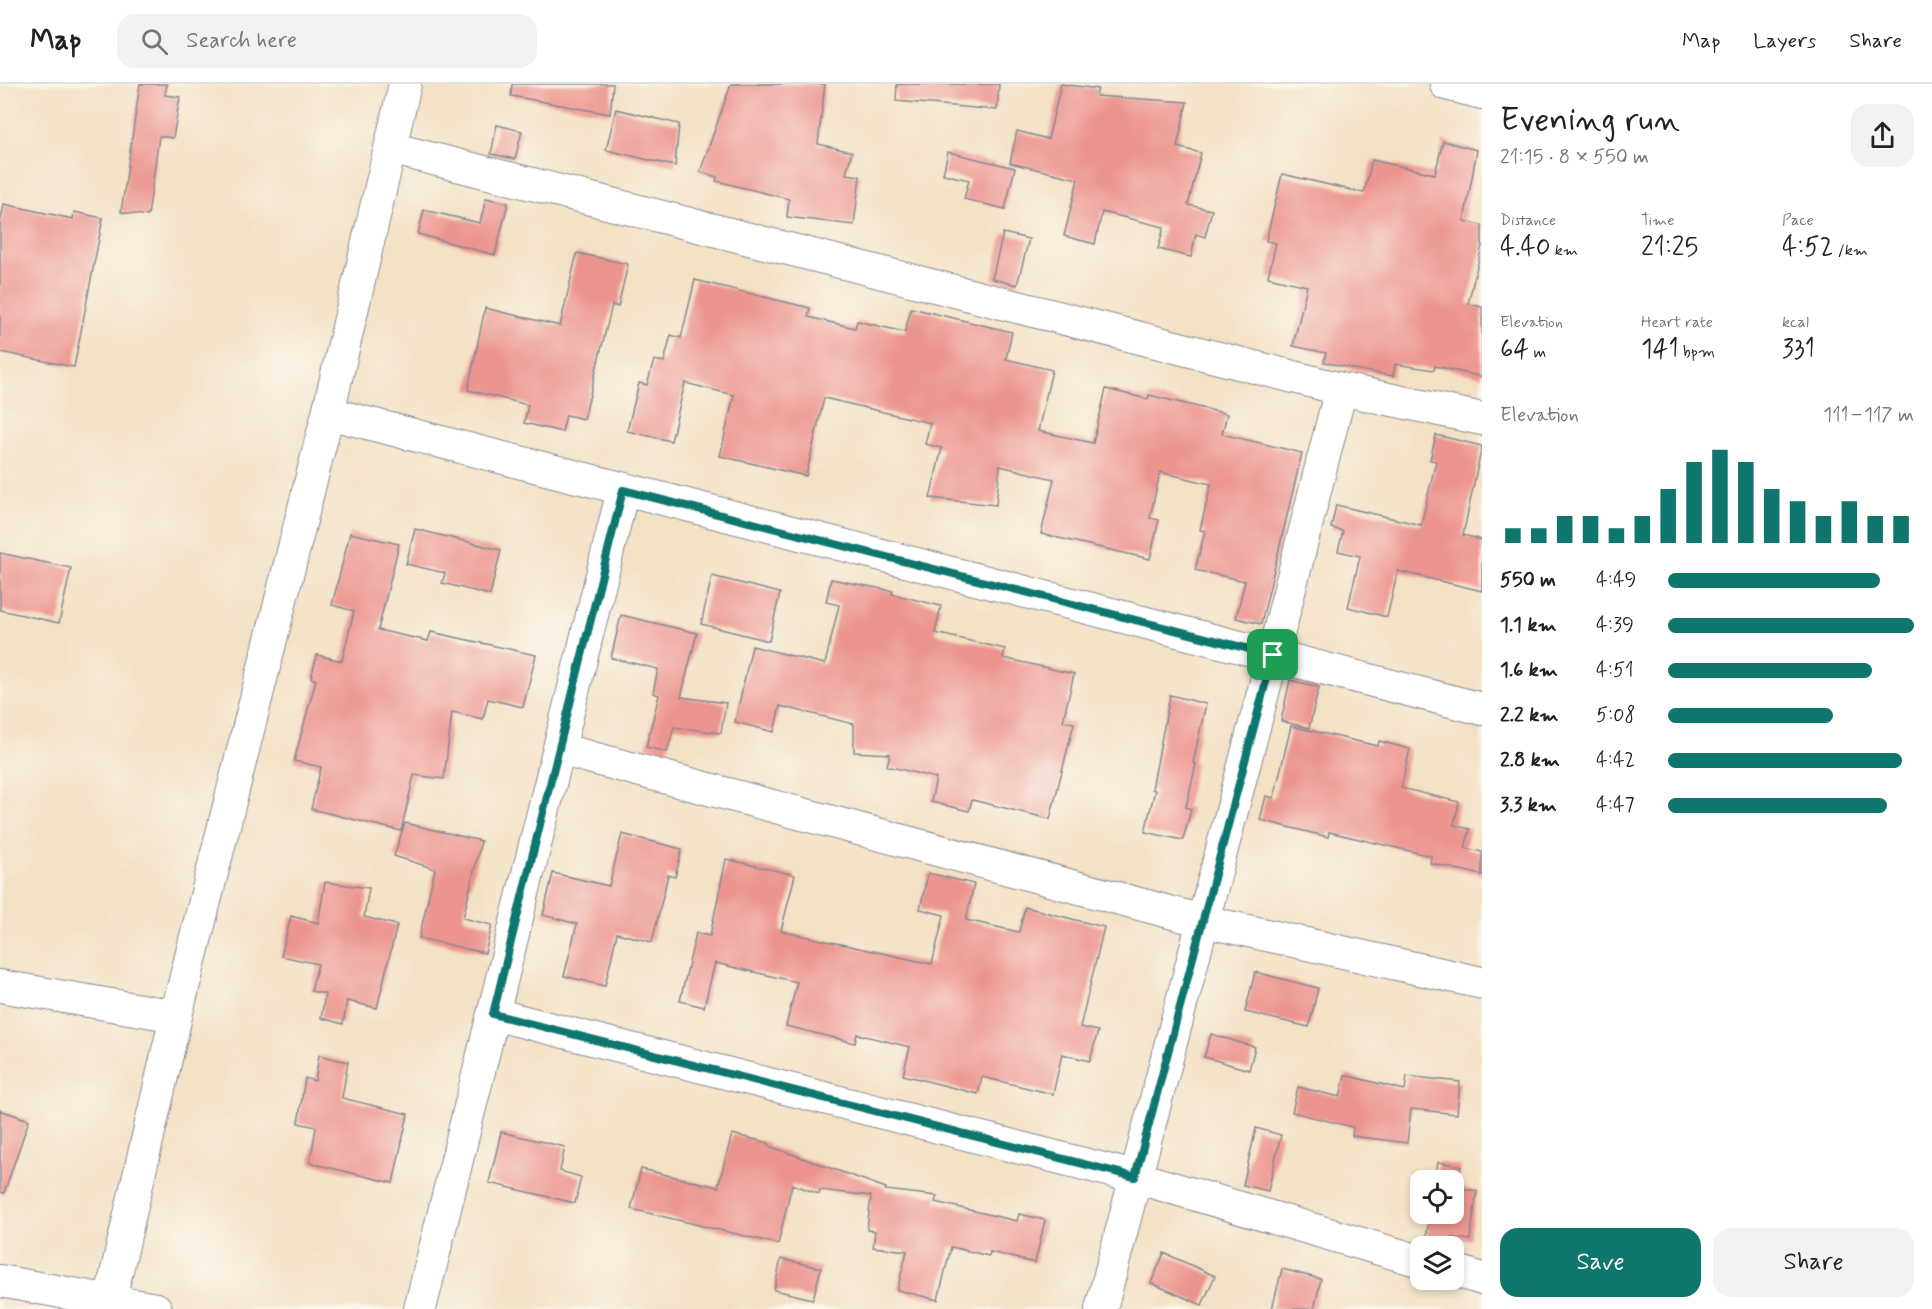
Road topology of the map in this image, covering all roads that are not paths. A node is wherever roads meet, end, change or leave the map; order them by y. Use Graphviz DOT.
graph roads {
  1 [pos="405,84"];
  2 [pos="1446,84"];
  3 [pos="1482,93"];
  4 [pos="390,148"];
  5 [pos="1341,388"];
  6 [pos="328,413"];
  7 [pos="1482,419"];
  8 [pos="623,490"];
  9 [pos="1273,655"];
  10 [pos="1482,709"];
  11 [pos="558,749"];
  12 [pos="1203,921"];
  13 [pos="1482,983"];
  14 [pos="0,986"];
  15 [pos="493,1014"];
  16 [pos="176,1016"];
  17 [pos="1135,1177"];
  18 [pos="1410,1258"];
  19 [pos="1464,1273"];
  20 [pos="1482,1279"];
  21 [pos="0,1281"];
  22 [pos="109,1305"];
  23 [pos="156,1309"];
  24 [pos="420,1309"];
  25 [pos="1101,1309"];
  1 -- 4 [label="street"];
  2 -- 3 [label="street"];
  4 -- 5 [label="street"];
  4 -- 6 [label="street"];
  5 -- 7 [label="street"];
  5 -- 9 [label="street"];
  6 -- 8 [label="street"];
  6 -- 16 [label="street"];
  8 -- 9 [label="street"];
  8 -- 11 [label="street"];
  9 -- 10 [label="street"];
  9 -- 12 [label="street"];
  11 -- 12 [label="street"];
  11 -- 15 [label="street"];
  12 -- 13 [label="street"];
  12 -- 17 [label="street"];
  14 -- 16 [label="street"];
  15 -- 17 [label="street"];
  15 -- 24 [label="street"];
  16 -- 22 [label="street"];
  17 -- 18 [label="street"];
  17 -- 25 [label="street"];
  19 -- 20 [label="street"];
  21 -- 22 [label="street"];
  22 -- 23 [label="street"];
}
